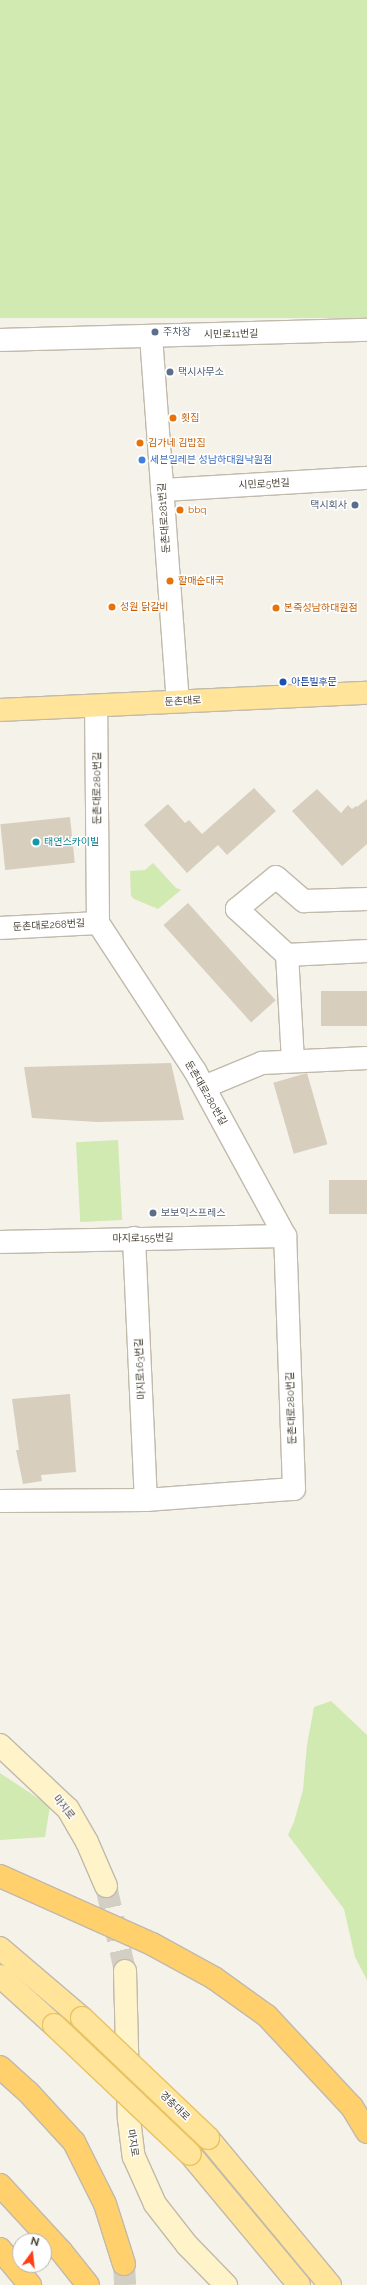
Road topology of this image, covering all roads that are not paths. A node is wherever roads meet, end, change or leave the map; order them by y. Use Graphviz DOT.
graph roads {
  1 [pos="367,330"];
  2 [pos="151,336"];
  3 [pos="0,340"];
  4 [pos="367,478"];
  5 [pos="162,490"];
  6 [pos="367,693"];
  7 [pos="178,701"];
  8 [pos="96,707"];
  9 [pos="0,710"];
  10 [pos="367,899"];
  11 [pos="98,923"];
  12 [pos="0,928"];
  13 [pos="367,951"];
  14 [pos="287,954"];
  15 [pos="367,1058"];
  16 [pos="293,1061"];
  17 [pos="204,1088"];
  18 [pos="285,1236"];
  19 [pos="134,1238"];
  20 [pos="0,1242"];
  21 [pos="146,1500"];
  22 [pos="0,1501"];
  23 [pos="0,1745"];
  24 [pos="0,1876"];
  25 [pos="106,1886"];
  26 [pos="0,1948"];
  27 [pos="125,1971"];
  28 [pos="0,1976"];
  29 [pos="0,2067"];
  30 [pos="367,2132"];
  31 [pos="0,2185"];
  32 [pos="0,2249"];
  33 [pos="124,2264"];
  34 [pos="30,2285"];
  35 [pos="88,2285"];
  36 [pos="226,2285"];
  37 [pos="299,2285"];
  38 [pos="330,2285"];
  1 -- 2 [label="street, 시민로11번길"];
  2 -- 3 [label="street, 시민로11번길"];
  2 -- 5 [label="street, 둔촌대로281번길"];
  4 -- 5 [label="street, 시민로5번길"];
  5 -- 7 [label="street, 둔촌대로281번길"];
  6 -- 7 [label="main road, 둔촌대로"];
  7 -- 8 [label="main road, 둔촌대로"];
  8 -- 9 [label="main road, 둔촌대로"];
  8 -- 11 [label="street, 둔촌대로280번길"];
  10 -- 14 [label="street"];
  11 -- 12 [label="street, 둔촌대로268번길"];
  11 -- 17 [label="street, 둔촌대로280번길"];
  13 -- 14 [label="street"];
  14 -- 16 [label="street"];
  15 -- 16 [label="street"];
  16 -- 17 [label="street"];
  17 -- 18 [label="street, 둔촌대로280번길"];
  18 -- 19 [label="street, 마지로155번길"];
  18 -- 21 [label="street, 둔촌대로280번길"];
  19 -- 20 [label="street, 마지로155번길"];
  19 -- 21 [label="street, 마지로163번길"];
  21 -- 22 [label="street"];
  23 -- 25 [label="main road, 마지로"];
  24 -- 30 [label="highway"];
  26 -- 38 [label="main road, 경충대로, bridge"];
  27 -- 36 [label="main road, 마지로"];
  28 -- 37 [label="main road, bridge"];
  29 -- 33 [label="highway"];
  31 -- 35 [label="highway"];
  32 -- 34 [label="highway"];
}
